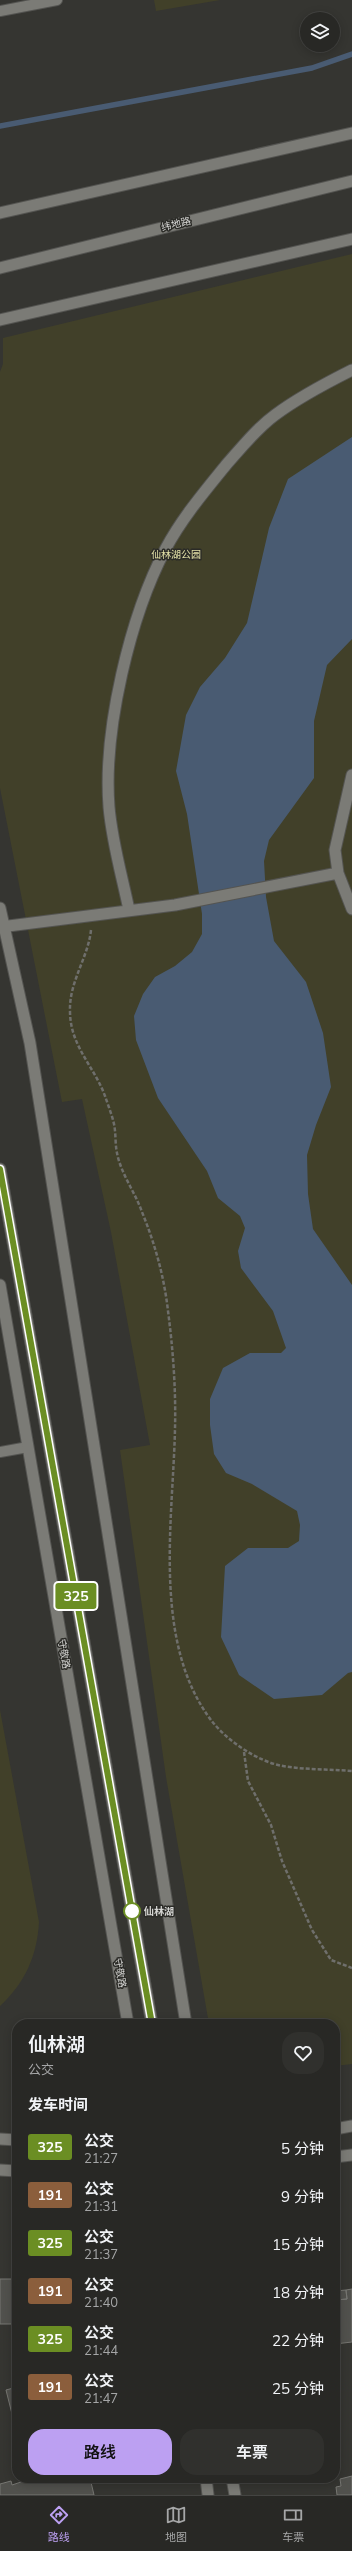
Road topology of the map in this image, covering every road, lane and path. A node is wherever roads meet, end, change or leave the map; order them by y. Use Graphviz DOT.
graph roads {
  1 [pos="57,0"];
  2 [pos="0,11"];
  3 [pos="352,133"];
  4 [pos="352,181"];
  5 [pos="0,213"];
  6 [pos="352,239"];
  7 [pos="0,268"];
  8 [pos="0,320"];
  9 [pos="352,370"];
  10 [pos="352,776"];
  11 [pos="338,873"];
  12 [pos="0,908"];
  13 [pos="352,909"];
  14 [pos="130,910"];
  15 [pos="92,915"];
  16 [pos="2,926"];
  17 [pos="0,1169"];
  18 [pos="0,1284"];
  19 [pos="28,1447"];
  20 [pos="0,1452"];
  21 [pos="244,1752"];
  22 [pos="352,1771"];
  23 [pos="352,1968"];
  24 [pos="127,2019"];
  25 [pos="151,2019"];
  26 [pos="185,2019"];
  27 [pos="352,2126"];
  28 [pos="340,2128"];
  29 [pos="0,2139"];
  30 [pos="12,2140"];
  31 [pos="352,2155"];
  32 [pos="340,2156"];
  33 [pos="0,2170"];
  34 [pos="12,2171"];
  35 [pos="207,2483"];
  36 [pos="233,2483"];
  37 [pos="208,2495"];
  38 [pos="235,2495"];
  1 -- 2 [label="lane"];
  3 -- 5 [label="street"];
  4 -- 7 [label="street, 纬地路"];
  6 -- 8 [label="street"];
  9 -- 14 [label="street"];
  10 -- 11 [label="street"];
  11 -- 13 [label="street"];
  11 -- 14 [label="street"];
  12 -- 16 [label="street"];
  14 -- 15 [label="street"];
  15 -- 16 [label="street"];
  15 -- 21 [label="path"];
  16 -- 26 [label="street"];
  17 -- 25 [label="street"];
  18 -- 19 [label="street, 守敬路"];
  19 -- 20 [label="lane"];
  19 -- 24 [label="street, 守敬路"];
  21 -- 22 [label="path"];
  21 -- 23 [label="path"];
  27 -- 28 [label="street"];
  29 -- 30 [label="street"];
  31 -- 32 [label="street"];
  33 -- 34 [label="street"];
  35 -- 37 [label="street"];
  36 -- 38 [label="street"];
}
